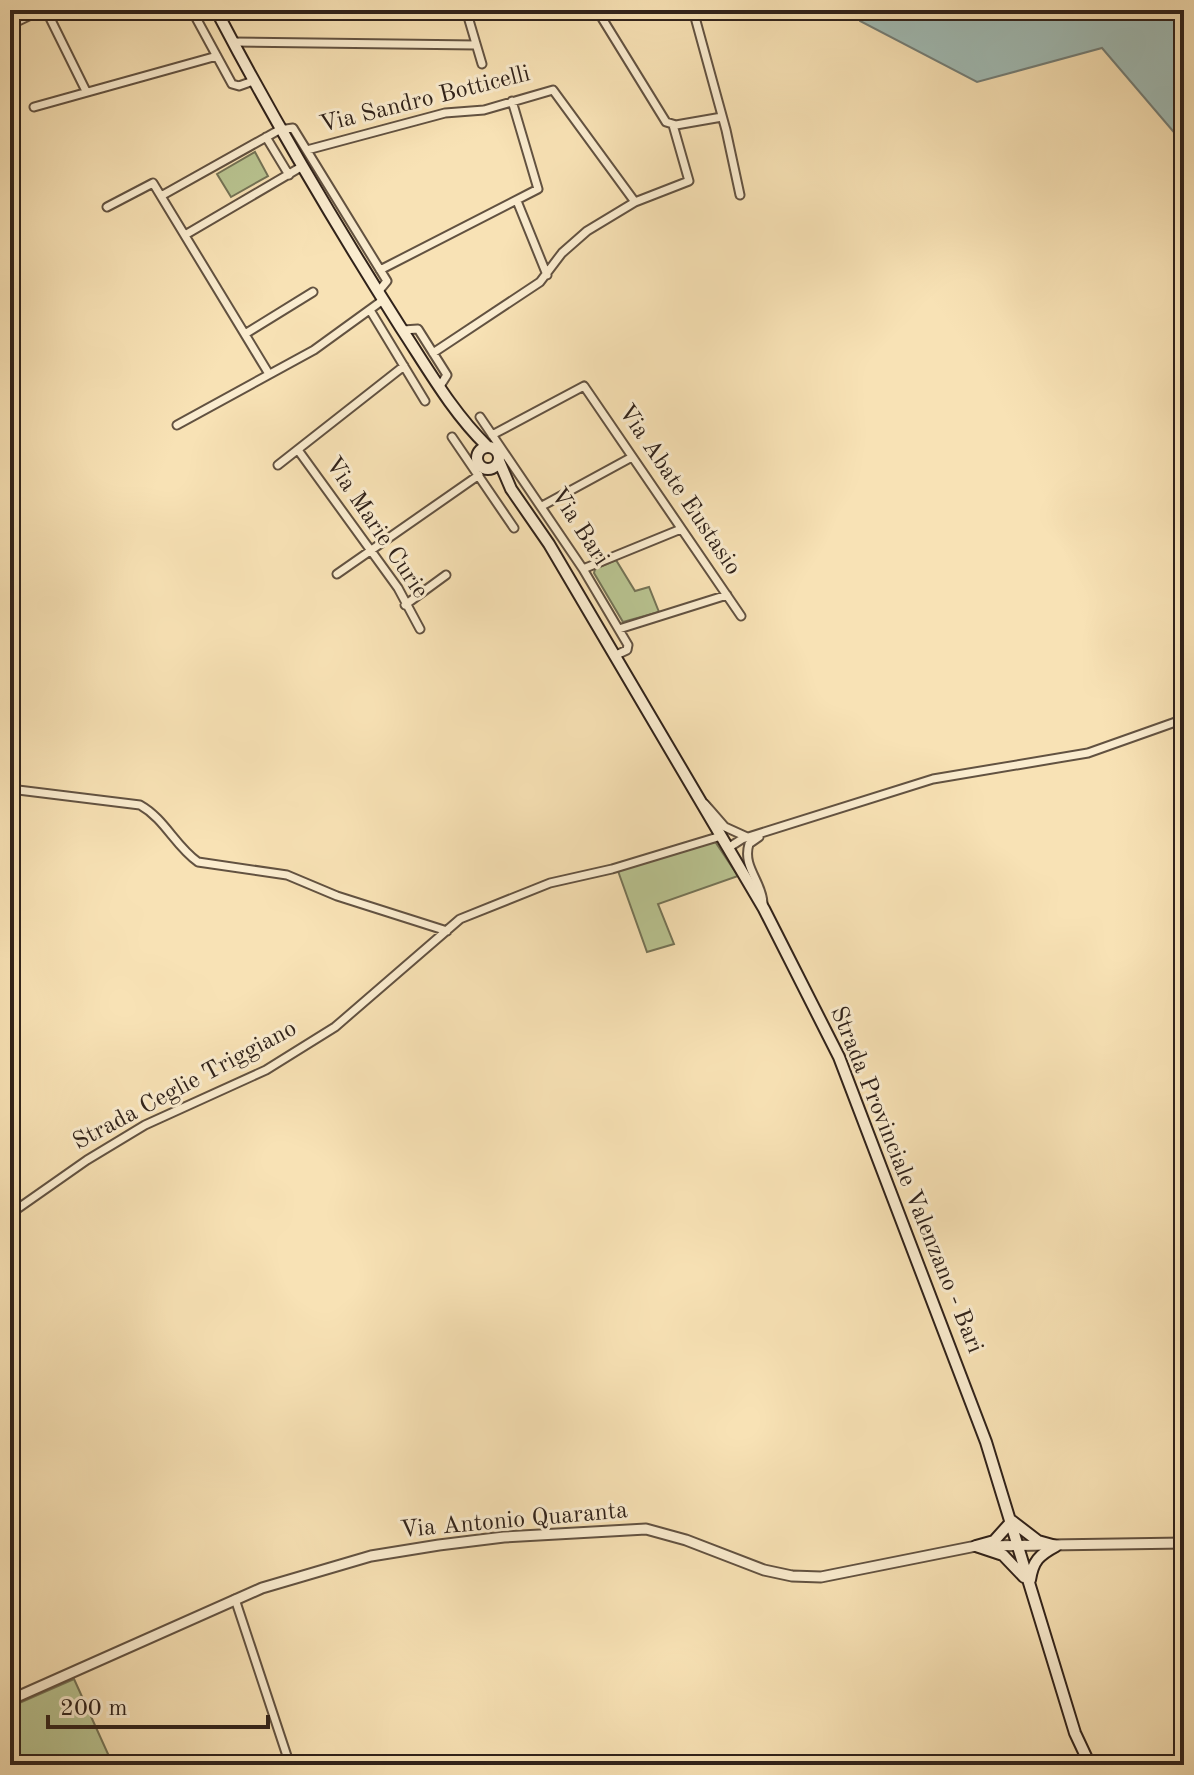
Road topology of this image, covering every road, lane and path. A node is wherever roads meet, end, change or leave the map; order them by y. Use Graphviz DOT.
graph roads {
  1 [pos="44,10"];
  2 [pos="197,10"];
  3 [pos="216,10"];
  4 [pos="423,10"];
  5 [pos="597,10"];
  6 [pos="693,10"];
  7 [pos="462,11"];
  8 [pos="14,23"];
  9 [pos="233,42"];
  10 [pos="255,44"];
  11 [pos="476,45"];
  12 [pos="217,56"];
  13 [pos="482,64"];
  14 [pos="245,66"];
  15 [pos="253,81"];
  16 [pos="86,91"];
  17 [pos="512,101"];
  18 [pos="34,107"];
  19 [pos="722,117"];
  20 [pos="673,125"];
  21 [pos="279,130"];
  22 [pos="266,137"];
  23 [pos="307,150"];
  24 [pos="301,167"];
  25 [pos="289,175"];
  26 [pos="740,195"];
  27 [pos="161,196"];
  28 [pos="517,201"];
  29 [pos="635,202"];
  30 [pos="107,207"];
  31 [pos="185,235"];
  32 [pos="380,270"];
  33 [pos="547,275"];
  34 [pos="313,292"];
  35 [pos="381,296"];
  36 [pos="370,310"];
  37 [pos="245,334"];
  38 [pos="405,334"];
  39 [pos="392,346"];
  40 [pos="433,353"];
  41 [pos="424,363"];
  42 [pos="406,369"];
  43 [pos="269,374"];
  44 [pos="440,386"];
  45 [pos="425,401"];
  46 [pos="480,417"];
  47 [pos="177,425"];
  48 [pos="466,425"];
  49 [pos="452,437"];
  50 [pos="495,448"];
  51 [pos="298,450"];
  52 [pos="632,457"];
  53 [pos="278,465"];
  54 [pos="479,466"];
  55 [pos="511,489"];
  56 [pos="542,506"];
  57 [pos="514,528"];
  58 [pos="681,529"];
  59 [pos="371,550"];
  60 [pos="583,569"];
  61 [pos="337,574"];
  62 [pos="446,575"];
  63 [pos="727,595"];
  64 [pos="405,605"];
  65 [pos="607,609"];
  66 [pos="741,616"];
  67 [pos="592,619"];
  68 [pos="420,629"];
  69 [pos="619,629"];
  70 [pos="614,656"];
  71 [pos="1184,719"];
  72 [pos="655,725"];
  73 [pos="10,789"];
  74 [pos="697,797"];
  75 [pos="721,836"];
  76 [pos="749,840"];
  77 [pos="728,848"];
  78 [pos="764,909"];
  79 [pos="447,931"];
  80 [pos="10,1214"];
  81 [pos="1012,1521"];
  82 [pos="1184,1543"];
  83 [pos="976,1546"];
  84 [pos="1056,1546"];
  85 [pos="1020,1547"];
  86 [pos="1030,1586"];
  87 [pos="235,1599"];
  88 [pos="10,1700"];
  89 [pos="290,1765"];
  90 [pos="1090,1765"];
  1 -- 8 [label="street"];
  1 -- 16 [label="street"];
  2 -- 12 [label="street"];
  3 -- 9 [label="main road, Via Bari"];
  4 -- 7 [label="street"];
  5 -- 20 [label="street"];
  6 -- 19 [label="street"];
  7 -- 11 [label="street"];
  9 -- 10 [label="street"];
  9 -- 14 [label="main road, Via Bari"];
  10 -- 11 [label="street"];
  10 -- 14 [label="street"];
  11 -- 13 [label="street"];
  12 -- 15 [label="street"];
  12 -- 16 [label="street"];
  14 -- 15 [label="main road, Via Bari"];
  15 -- 21 [label="main road, Via Bari"];
  16 -- 18 [label="street"];
  17 -- 23 [label="street, Via Sandro Botticelli"];
  17 -- 28 [label="street"];
  17 -- 29 [label="street, Via Sandro Botticelli"];
  19 -- 20 [label="street"];
  19 -- 26 [label="street"];
  20 -- 29 [label="street"];
  21 -- 22 [label="street"];
  21 -- 23 [label="street, Via Bari"];
  21 -- 24 [label="main road, Via Bari"];
  22 -- 25 [label="street"];
  22 -- 27 [label="street"];
  23 -- 32 [label="street, Via Bari"];
  24 -- 25 [label="street"];
  24 -- 35 [label="main road, Via Bari"];
  25 -- 31 [label="street"];
  27 -- 30 [label="street"];
  27 -- 31 [label="street"];
  28 -- 32 [label="street"];
  28 -- 33 [label="street"];
  29 -- 33 [label="street"];
  31 -- 37 [label="street"];
  32 -- 35 [label="street"];
  33 -- 40 [label="street"];
  34 -- 37 [label="street"];
  35 -- 36 [label="street"];
  35 -- 38 [label="main road, Via Bari"];
  36 -- 39 [label="street"];
  36 -- 43 [label="street"];
  37 -- 43 [label="street"];
  38 -- 39 [label="street"];
  38 -- 40 [label="street, Via Bari"];
  38 -- 41 [label="main road, Via Bari"];
  39 -- 42 [label="street"];
  40 -- 44 [label="street, Via Bari"];
  41 -- 42 [label="street"];
  41 -- 44 [label="main road, Via Bari"];
  42 -- 45 [label="street"];
  42 -- 51 [label="street"];
  43 -- 47 [label="street"];
  44 -- 48 [label="main road, Via Bari"];
  46 -- 50 [label="street, Via Bari"];
  48 -- 50 [label="main road, Via Bari"];
  48 -- 54 [label="main road, Via Bari"];
  49 -- 54 [label="street, Via Bari"];
  50 -- 52 [label="street, Via Abate Eustasio"];
  50 -- 54 [label="main road"];
  50 -- 54 [label="main road"];
  50 -- 55 [label="main road, Via Bari"];
  50 -- 56 [label="street, Via Bari"];
  51 -- 53 [label="street"];
  51 -- 59 [label="street, Via Marie Curie"];
  52 -- 56 [label="street"];
  52 -- 58 [label="street, Via Abate Eustasio"];
  54 -- 55 [label="main road, Via Bari"];
  54 -- 57 [label="street, Via Bari"];
  54 -- 59 [label="street"];
  55 -- 67 [label="main road, Via Bari"];
  56 -- 60 [label="street, Via Bari"];
  58 -- 60 [label="street"];
  58 -- 63 [label="street, Via Abate Eustasio"];
  59 -- 61 [label="street"];
  59 -- 64 [label="street, Via Marie Curie"];
  60 -- 65 [label="street, Via Bari"];
  62 -- 64 [label="street"];
  63 -- 66 [label="street, Via Abate Eustasio"];
  63 -- 69 [label="street"];
  64 -- 68 [label="street, Via Marie Curie"];
  65 -- 67 [label="street"];
  65 -- 69 [label="street, Via Bari"];
  67 -- 70 [label="main road, Via Bari"];
  69 -- 70 [label="street"];
  70 -- 72 [label="main road, Via Bari"];
  71 -- 76 [label="street"];
  72 -- 74 [label="main road, Strada Provinciale Valenzano - Bari"];
  73 -- 79 [label="street"];
  74 -- 75 [label="main road, Strada Provinciale Valenzano - Bari"];
  74 -- 76 [label="street"];
  75 -- 77 [label="main road, Strada Provinciale Valenzano - Bari"];
  75 -- 79 [label="street, Strada Ceglie Triggiano"];
  76 -- 77 [label="street"];
  76 -- 78 [label="street"];
  77 -- 78 [label="main road, Strada Provinciale Valenzano - Bari"];
  78 -- 81 [label="main road, Strada Provinciale Valenzano - Bari"];
  79 -- 80 [label="street, Strada Ceglie Triggiano"];
  81 -- 83 [label="main road"];
  81 -- 84 [label="main road"];
  81 -- 85 [label="main road, Strada Provinciale Valenzano - Bari"];
  82 -- 84 [label="street, Via Antonio Quaranta"];
  83 -- 85 [label="street, Via Antonio Quaranta"];
  83 -- 86 [label="main road"];
  83 -- 87 [label="street, Via Antonio Quaranta"];
  84 -- 85 [label="street, Via Antonio Quaranta"];
  84 -- 86 [label="main road"];
  85 -- 86 [label="main road, Strada Provinciale Valenzano - Bari"];
  86 -- 90 [label="main road, Strada Provinciale Valenzano - Bari"];
  87 -- 88 [label="street, Via Antonio Quaranta"];
  87 -- 89 [label="street"];
}
